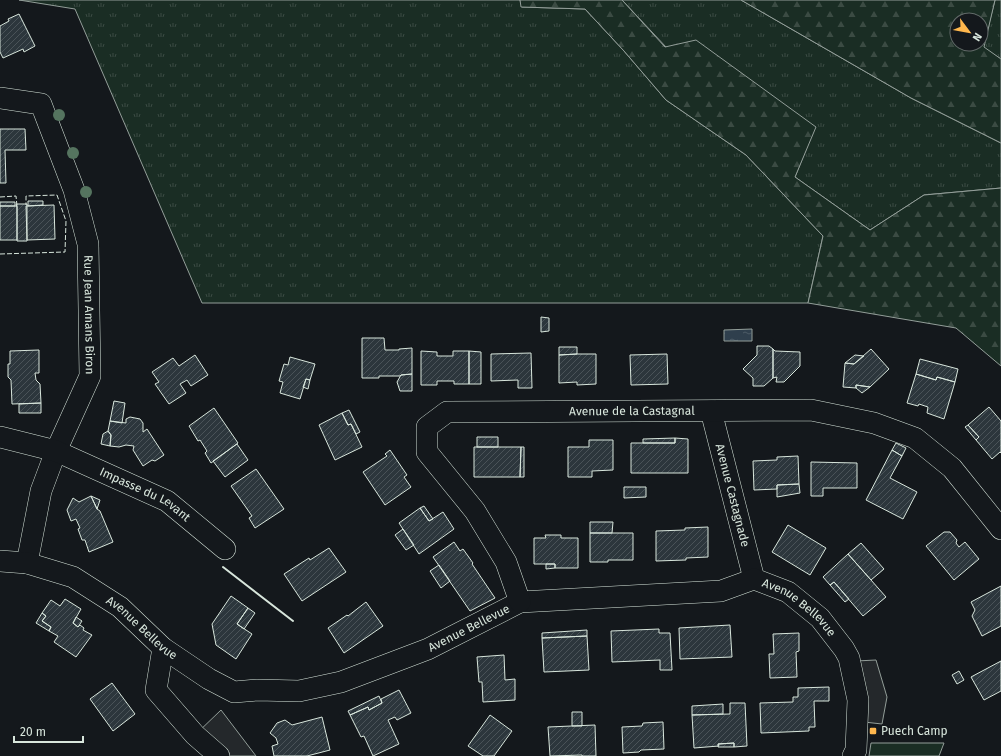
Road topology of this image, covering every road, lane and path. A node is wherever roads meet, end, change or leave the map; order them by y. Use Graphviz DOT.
graph roads {
  1 [pos="0,98"];
  2 [pos="711,411"];
  3 [pos="0,437"];
  4 [pos="56,451"];
  5 [pos="1001,529"];
  6 [pos="225,549"];
  7 [pos="0,562"];
  8 [pos="27,563"];
  9 [pos="754,579"];
  10 [pos="520,602"];
  11 [pos="163,648"];
  12 [pos="219,756"];
  13 [pos="853,756"];
  1 -- 4 [label="street, Rue Jean Amans Biron"];
  2 -- 5 [label="street, Avenue de la Castagnal"];
  2 -- 9 [label="street, Avenue Castagnade"];
  2 -- 10 [label="street, Avenue de la Castagnal"];
  3 -- 4 [label="street, Impasse du Levant"];
  4 -- 6 [label="street, Impasse du Levant"];
  4 -- 8 [label="street, Rue Jean Amans Biron"];
  7 -- 8 [label="street, Avenue Bellevue"];
  8 -- 11 [label="street, Avenue Bellevue"];
  9 -- 10 [label="street, Avenue Bellevue"];
  9 -- 13 [label="street, Avenue Bellevue"];
  10 -- 11 [label="street, Avenue Bellevue"];
  11 -- 12 [label="street"];
}
